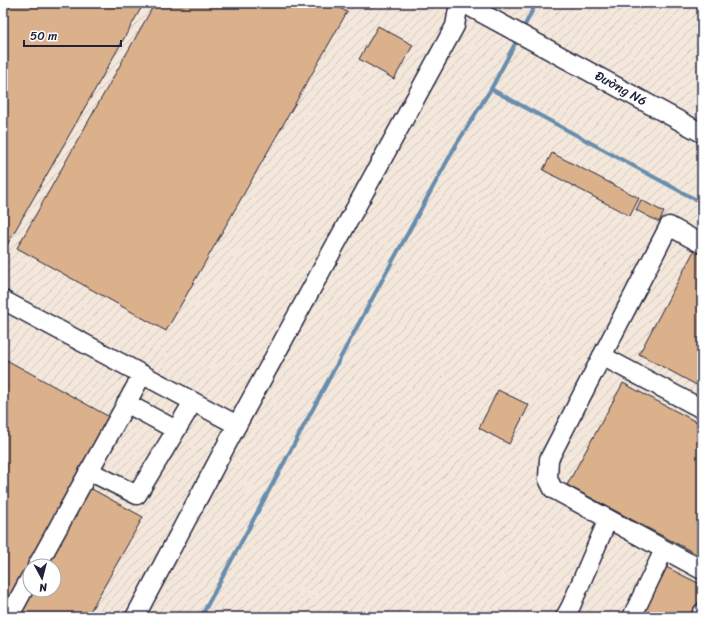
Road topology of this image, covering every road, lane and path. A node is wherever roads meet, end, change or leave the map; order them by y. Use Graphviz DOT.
graph roads {
  1 [pos="459,3"];
  2 [pos="474,6"];
  3 [pos="455,26"];
  4 [pos="702,133"];
  5 [pos="702,244"];
  6 [pos="3,300"];
  7 [pos="602,356"];
  8 [pos="142,375"];
  9 [pos="193,402"];
  10 [pos="126,403"];
  11 [pos="702,409"];
  12 [pos="237,425"];
  13 [pos="176,430"];
  14 [pos="89,471"];
  15 [pos="608,519"];
  16 [pos="664,550"];
  17 [pos="41,558"];
  18 [pos="702,570"];
  19 [pos="22,593"];
  20 [pos="702,613"];
  21 [pos="9,617"];
  22 [pos="135,617"];
  23 [pos="565,617"];
  24 [pos="632,617"];
  25 [pos="700,617"];
  1 -- 3 [label="street"];
  2 -- 3 [label="street"];
  2 -- 4 [label="street, Đường N6"];
  3 -- 12 [label="street"];
  5 -- 7 [label="street"];
  6 -- 8 [label="street"];
  7 -- 11 [label="street"];
  7 -- 15 [label="street"];
  8 -- 9 [label="street"];
  8 -- 10 [label="street"];
  9 -- 12 [label="street"];
  9 -- 13 [label="street"];
  10 -- 13 [label="street"];
  10 -- 14 [label="street"];
  12 -- 22 [label="street"];
  13 -- 14 [label="street"];
  14 -- 17 [label="street"];
  15 -- 16 [label="street"];
  15 -- 23 [label="street"];
  16 -- 18 [label="street"];
  16 -- 24 [label="street"];
  19 -- 21 [label="street"];
  20 -- 25 [label="street"];
}
